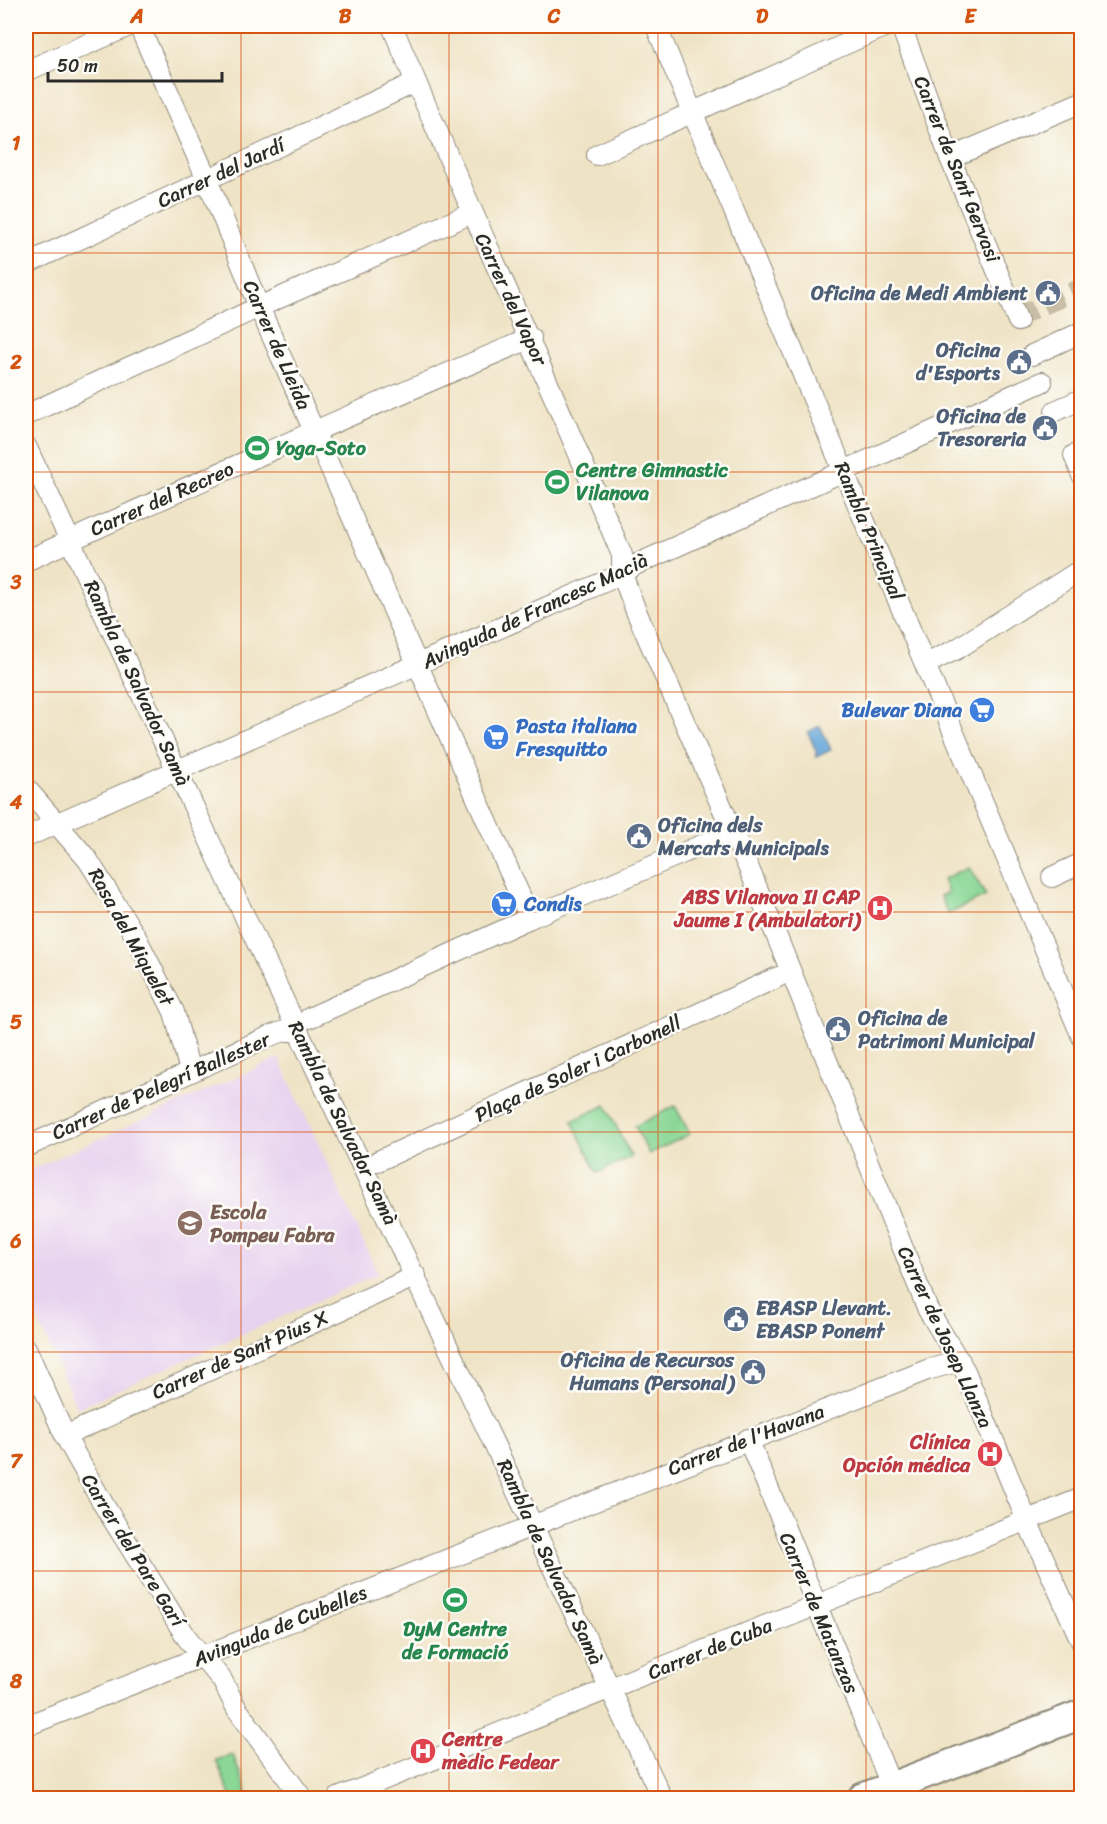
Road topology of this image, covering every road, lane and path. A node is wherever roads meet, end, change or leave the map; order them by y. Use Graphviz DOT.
graph roads {
  1 [pos="129,26"];
  2 [pos="139,26"];
  3 [pos="392,26"];
  4 [pos="656,26"];
  5 [pos="886,26"];
  6 [pos="901,26"];
  7 [pos="26,71"];
  8 [pos="416,82"];
  9 [pos="1082,102"];
  10 [pos="693,112"];
  11 [pos="597,155"];
  12 [pos="950,158"];
  13 [pos="207,180"];
  14 [pos="472,213"];
  15 [pos="26,264"];
  16 [pos="259,307"];
  17 [pos="1016,317"];
  18 [pos="1082,332"];
  19 [pos="531,338"];
  20 [pos="1032,355"];
  21 [pos="1042,382"];
  22 [pos="1082,399"];
  23 [pos="1054,411"];
  24 [pos="26,415"];
  25 [pos="314,431"];
  26 [pos="26,446"];
  27 [pos="1074,454"];
  28 [pos="843,471"];
  29 [pos="1082,475"];
  30 [pos="69,539"];
  31 [pos="26,561"];
  32 [pos="1082,569"];
  33 [pos="622,574"];
  34 [pos="926,664"];
  35 [pos="416,665"];
  36 [pos="177,770"];
  37 [pos="26,788"];
  38 [pos="54,824"];
  39 [pos="723,836"];
  40 [pos="26,837"];
  41 [pos="1082,863"];
  42 [pos="1052,877"];
  43 [pos="530,918"];
  44 [pos="778,976"];
  45 [pos="802,996"];
  46 [pos="304,1024"];
  47 [pos="1082,1037"];
  48 [pos="190,1071"];
  49 [pos="26,1147"];
  50 [pos="378,1161"];
  51 [pos="416,1276"];
  52 [pos="26,1348"];
  53 [pos="960,1361"];
  54 [pos="65,1436"];
  55 [pos="748,1439"];
  56 [pos="1082,1498"];
  57 [pos="1027,1521"];
  58 [pos="534,1526"];
  59 [pos="815,1606"];
  60 [pos="1082,1643"];
  61 [pos="201,1657"];
  62 [pos="609,1690"];
  63 [pos="1082,1714"];
  64 [pos="26,1726"];
  65 [pos="894,1793"];
  66 [pos="302,1798"];
  67 [pos="338,1798"];
  68 [pos="662,1798"];
  69 [pos="862,1798"];
  1 -- 7 [label="street"];
  2 -- 13 [label="street, Carrer de Lleida"];
  3 -- 8 [label="street, Carrer del Vapor"];
  4 -- 10 [label="street, Rambla Principal"];
  5 -- 10 [label="street"];
  6 -- 12 [label="street, Carrer de Sant Gervasi"];
  8 -- 13 [label="street, Carrer del Jardí"];
  8 -- 14 [label="street, Carrer del Vapor"];
  9 -- 12 [label="street"];
  10 -- 11 [label="street"];
  10 -- 28 [label="street, Rambla Principal"];
  12 -- 17 [label="street, Carrer de Sant Gervasi"];
  13 -- 15 [label="street, Carrer del Jardí"];
  13 -- 16 [label="street, Carrer de Lleida"];
  14 -- 16 [label="street"];
  14 -- 19 [label="street, Carrer del Vapor"];
  16 -- 24 [label="street"];
  16 -- 25 [label="street, Carrer de Lleida"];
  18 -- 20 [label="street"];
  19 -- 25 [label="street, Carrer del Recreo"];
  19 -- 33 [label="street, Carrer del Vapor"];
  21 -- 28 [label="street, Avinguda de Francesc Macià"];
  22 -- 23 [label="street"];
  25 -- 30 [label="street, Carrer del Recreo"];
  25 -- 35 [label="street, Carrer de Lleida"];
  26 -- 30 [label="street, Rambla de Salvador Samà"];
  27 -- 29 [label="street"];
  28 -- 33 [label="street, Avinguda de Francesc Macià"];
  28 -- 34 [label="street, Rambla Principal"];
  30 -- 31 [label="street, Carrer del Recreo"];
  30 -- 36 [label="street, Rambla de Salvador Samà"];
  32 -- 34 [label="street"];
  33 -- 35 [label="street, Avinguda de Francesc Macià"];
  33 -- 45 [label="street, Carrer del Vapor"];
  34 -- 47 [label="street, Rambla Principal"];
  35 -- 36 [label="street, Avinguda de Francesc Macià"];
  35 -- 43 [label="street"];
  36 -- 38 [label="street, Avinguda de Francesc Macià"];
  36 -- 46 [label="street, Rambla de Salvador Samà"];
  37 -- 38 [label="street, Rasa del Miquelet"];
  38 -- 40 [label="street, Avinguda de Francesc Macià"];
  38 -- 48 [label="street, Rasa del Miquelet"];
  39 -- 43 [label="street"];
  41 -- 42 [label="street"];
  43 -- 46 [label="street"];
  44 -- 50 [label="street, Plaça de Soler i Carbonell"];
  45 -- 53 [label="street, Carrer de Josep Llanza"];
  46 -- 48 [label="street, Carrer de Pelegrí Ballester"];
  46 -- 51 [label="street, Rambla de Salvador Samà"];
  48 -- 49 [label="street, Carrer de Pelegrí Ballester"];
  51 -- 54 [label="street, Carrer de Sant Pius X"];
  51 -- 58 [label="street, Rambla de Salvador Samà"];
  52 -- 54 [label="street, Carrer del Pare Garí"];
  53 -- 55 [label="street, Carrer de l'Havana"];
  53 -- 57 [label="street, Carrer de Josep Llanza"];
  54 -- 61 [label="street, Carrer del Pare Garí"];
  55 -- 58 [label="street, Carrer de l'Havana"];
  55 -- 59 [label="street, Carrer de Matanzas"];
  56 -- 57 [label="street, Carrer de Cuba"];
  57 -- 59 [label="street, Carrer de Cuba"];
  57 -- 60 [label="street, Carrer de Josep Llanza"];
  58 -- 61 [label="street, Avinguda de Cubelles"];
  58 -- 62 [label="street, Rambla de Salvador Samà"];
  59 -- 62 [label="street, Carrer de Cuba"];
  59 -- 65 [label="street, Carrer de Matanzas"];
  61 -- 64 [label="street, Avinguda de Cubelles"];
  61 -- 66 [label="street, Carrer del Pare Garí"];
  62 -- 67 [label="street, Carrer de Cuba"];
  62 -- 68 [label="street, Rambla de Salvador Samà"];
  63 -- 65 [label="street"];
  65 -- 69 [label="street"];
}
